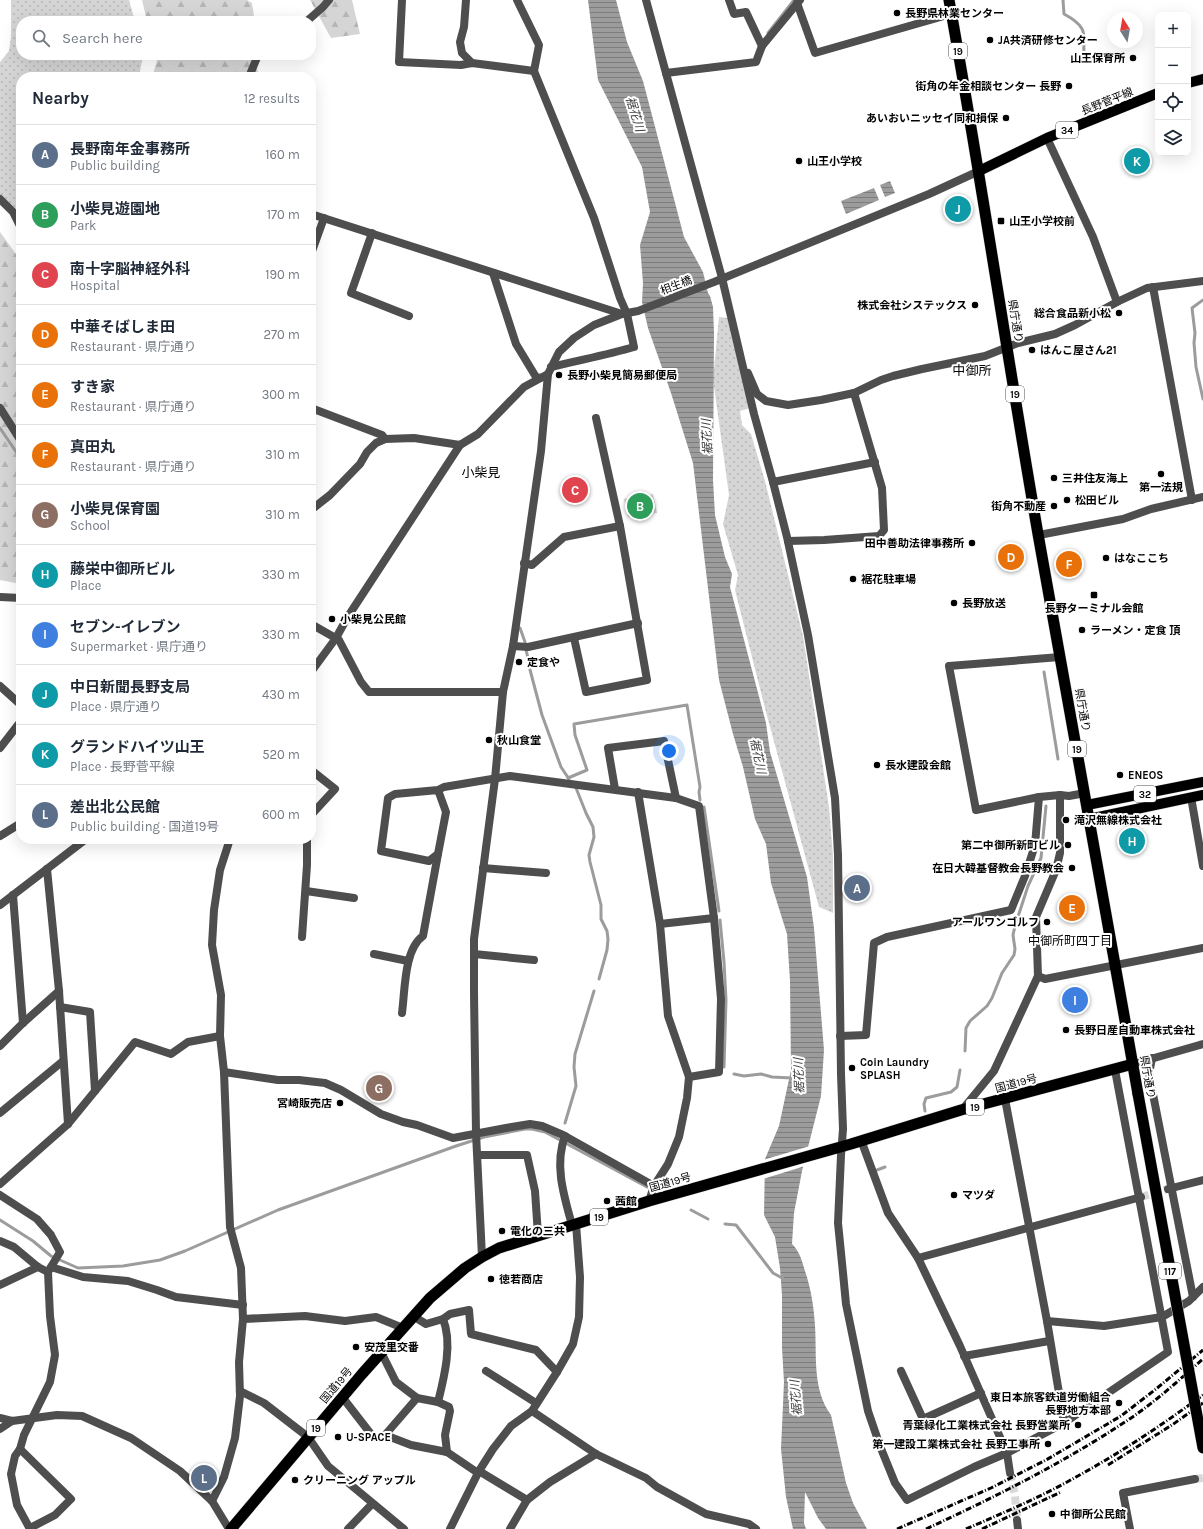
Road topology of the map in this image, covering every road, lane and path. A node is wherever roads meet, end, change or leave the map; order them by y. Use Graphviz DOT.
graph roads {
  1 [pos="329,0"];
  2 [pos="402,0"];
  3 [pos="466,0"];
  4 [pos="517,0"];
  5 [pos="646,0"];
  6 [pos="730,0"];
  7 [pos="949,0"];
  8 [pos="798,2"];
  9 [pos="951,14"];
  10 [pos="313,16"];
  11 [pos="762,46"];
  12 [pos="256,60"];
  13 [pos="472,63"];
  14 [pos="534,71"];
  15 [pos="250,72"];
  16 [pos="666,73"];
  17 [pos="1203,79"];
  18 [pos="1191,82"];
  19 [pos="1155,94"];
  20 [pos="1048,138"];
  21 [pos="979,171"];
  22 [pos="0,199"];
  23 [pos="316,216"];
  24 [pos="16,218"];
  25 [pos="324,218"];
  26 [pos="372,233"];
  27 [pos="316,240"];
  28 [pos="493,273"];
  29 [pos="722,278"];
  30 [pos="1203,281"];
  31 [pos="1153,287"];
  32 [pos="1117,302"];
  33 [pos="625,314"];
  34 [pos="409,316"];
  35 [pos="1007,348"];
  36 [pos="739,349"];
  37 [pos="546,373"];
  38 [pos="854,393"];
  39 [pos="0,408"];
  40 [pos="316,410"];
  41 [pos="596,418"];
  42 [pos="16,433"];
  43 [pos="385,438"];
  44 [pos="460,445"];
  45 [pos="875,462"];
  46 [pos="773,482"];
  47 [pos="1203,497"];
  48 [pos="1192,500"];
  49 [pos="316,506"];
  50 [pos="620,526"];
  51 [pos="1038,535"];
  52 [pos="788,541"];
  53 [pos="524,564"];
  54 [pos="0,597"];
  55 [pos="16,598"];
  56 [pos="638,624"];
  57 [pos="316,627"];
  58 [pos="336,638"];
  59 [pos="574,638"];
  60 [pos="513,646"];
  61 [pos="1060,657"];
  62 [pos="316,665"];
  63 [pos="0,686"];
  64 [pos="503,692"];
  65 [pos="16,700"];
  66 [pos="16,727"];
  67 [pos="0,748"];
  68 [pos="316,774"];
  69 [pos="495,779"];
  70 [pos="1203,782"];
  71 [pos="615,789"];
  72 [pos="438,790"];
  73 [pos="638,792"];
  74 [pos="1085,793"];
  75 [pos="1060,795"];
  76 [pos="1203,795"];
  77 [pos="1039,797"];
  78 [pos="1191,797"];
  79 [pos="676,798"];
  80 [pos="1087,805"];
  81 [pos="316,810"];
  82 [pos="1089,819"];
  83 [pos="16,826"];
  84 [pos="1,833"];
  85 [pos="80,844"];
  86 [pos="228,844"];
  87 [pos="307,844"];
  88 [pos="438,854"];
  89 [pos="1203,866"];
  90 [pos="483,868"];
  91 [pos="47,869"];
  92 [pos="546,874"];
  93 [pos="306,891"];
  94 [pos="13,895"];
  95 [pos="354,898"];
  96 [pos="0,904"];
  97 [pos="714,918"];
  98 [pos="660,924"];
  99 [pos="302,937"];
  100 [pos="1203,948"];
  101 [pos="374,954"];
  102 [pos="474,954"];
  103 [pos="534,960"];
  104 [pos="408,961"];
  105 [pos="1114,966"];
  106 [pos="1038,976"];
  107 [pos="59,991"];
  108 [pos="60,1007"];
  109 [pos="402,1013"];
  110 [pos="23,1023"];
  111 [pos="220,1036"];
  112 [pos="840,1036"];
  113 [pos="1203,1044"];
  114 [pos="0,1046"];
  115 [pos="1152,1058"];
  116 [pos="63,1061"];
  117 [pos="1133,1064"];
  118 [pos="1114,1070"];
  119 [pos="224,1072"];
  120 [pos="689,1077"];
  121 [pos="95,1091"];
  122 [pos="1005,1099"];
  123 [pos="961,1110"];
  124 [pos="0,1113"];
  125 [pos="68,1124"];
  126 [pos="476,1138"];
  127 [pos="564,1139"];
  128 [pos="861,1140"];
  129 [pos="839,1147"];
  130 [pos="478,1155"];
  131 [pos="1203,1180"];
  132 [pos="0,1184"];
  133 [pos="654,1186"];
  134 [pos="1170,1189"];
  135 [pos="0,1195"];
  136 [pos="1140,1198"];
  137 [pos="650,1201"];
  138 [pos="574,1224"];
  139 [pos="1029,1228"];
  140 [pos="538,1235"];
  141 [pos="0,1241"];
  142 [pos="482,1256"];
  143 [pos="918,1258"];
  144 [pos="53,1264"];
  145 [pos="38,1267"];
  146 [pos="0,1285"];
  147 [pos="1203,1287"];
  148 [pos="1193,1297"];
  149 [pos="243,1305"];
  150 [pos="413,1316"];
  151 [pos="1162,1317"];
  152 [pos="243,1318"];
  153 [pos="443,1319"];
  154 [pos="1047,1322"];
  155 [pos="403,1328"];
  156 [pos="1049,1341"];
  157 [pos="382,1352"];
  158 [pos="964,1356"];
  159 [pos="486,1371"];
  160 [pos="901,1371"];
  161 [pos="558,1372"];
  162 [pos="240,1391"];
  163 [pos="981,1393"];
  164 [pos="343,1398"];
  165 [pos="417,1398"];
  166 [pos="438,1402"];
  167 [pos="536,1403"];
  168 [pos="532,1411"];
  169 [pos="0,1418"];
  170 [pos="32,1419"];
  171 [pos="12,1421"];
  172 [pos="1064,1423"];
  173 [pos="0,1429"];
  174 [pos="385,1435"];
  175 [pos="308,1437"];
  176 [pos="20,1448"];
  177 [pos="1203,1448"];
  178 [pos="447,1452"];
  179 [pos="1007,1453"];
  180 [pos="596,1454"];
  181 [pos="479,1472"];
  182 [pos="1010,1473"];
  183 [pos="1195,1479"];
  184 [pos="527,1500"];
  185 [pos="212,1501"];
  186 [pos="372,1504"];
  187 [pos="1018,1520"];
  188 [pos="30,1528"];
  189 [pos="230,1529"];
  190 [pos="348,1529"];
  191 [pos="404,1529"];
  192 [pos="450,1529"];
  193 [pos="510,1529"];
  194 [pos="756,1529"];
  195 [pos="1018,1529"];
  196 [pos="1130,1529"];
  1 -- 10 [label="street"];
  2 -- 13 [label="street"];
  3 -- 13 [label="street"];
  4 -- 14 [label="street"];
  5 -- 16 [label="street"];
  6 -- 11 [label="street"];
  7 -- 9 [label="highway, 県庁通り / 19"];
  8 -- 9 [label="street"];
  8 -- 11 [label="street"];
  9 -- 21 [label="highway, 県庁通り / 19"];
  11 -- 16 [label="street"];
  12 -- 15 [label="street"];
  13 -- 14 [label="street"];
  14 -- 33 [label="street"];
  16 -- 29 [label="street"];
  17 -- 18 [label="main road"];
  19 -- 20 [label="main road, 長野菅平線 / 34"];
  20 -- 21 [label="main road, 長野菅平線 / 34"];
  20 -- 32 [label="street"];
  21 -- 29 [label="street, 相生橋"];
  21 -- 35 [label="highway, 県庁通り / 19"];
  22 -- 24 [label="street"];
  23 -- 25 [label="street"];
  25 -- 26 [label="street"];
  25 -- 27 [label="street"];
  26 -- 28 [label="street"];
  26 -- 34 [label="street"];
  28 -- 33 [label="street"];
  28 -- 37 [label="street"];
  29 -- 33 [label="street, 相生橋"];
  29 -- 36 [label="street"];
  30 -- 31 [label="street"];
  31 -- 32 [label="street"];
  31 -- 48 [label="street"];
  32 -- 35 [label="street"];
  33 -- 37 [label="street, 相生橋"];
  33 -- 37 [label="street"];
  35 -- 38 [label="street"];
  35 -- 51 [label="highway, 県庁通り / 19"];
  36 -- 38 [label="street"];
  36 -- 46 [label="street"];
  37 -- 44 [label="street"];
  37 -- 53 [label="street"];
  38 -- 45 [label="street"];
  39 -- 42 [label="street"];
  40 -- 43 [label="street"];
  41 -- 50 [label="street"];
  43 -- 44 [label="street"];
  43 -- 49 [label="street"];
  44 -- 58 [label="street"];
  45 -- 46 [label="street"];
  45 -- 52 [label="street"];
  46 -- 52 [label="street"];
  47 -- 48 [label="street"];
  48 -- 51 [label="street"];
  50 -- 53 [label="street"];
  50 -- 56 [label="street"];
  51 -- 61 [label="highway, 県庁通り / 19"];
  52 -- 112 [label="street"];
  53 -- 60 [label="street"];
  54 -- 55 [label="street"];
  56 -- 59 [label="street"];
  56 -- 59 [label="street"];
  57 -- 58 [label="street"];
  58 -- 62 [label="street"];
  58 -- 64 [label="street"];
  59 -- 60 [label="street"];
  60 -- 64 [label="street"];
  61 -- 74 [label="highway, 県庁通り / 19"];
  61 -- 77 [label="street"];
  63 -- 65 [label="street"];
  64 -- 69 [label="street"];
  66 -- 67 [label="street"];
  68 -- 81 [label="street"];
  69 -- 71 [label="street"];
  69 -- 72 [label="street"];
  69 -- 90 [label="street"];
  70 -- 80 [label="main road, 32"];
  71 -- 73 [label="street"];
  71 -- 79 [label="street"];
  72 -- 88 [label="street"];
  72 -- 88 [label="street"];
  73 -- 79 [label="street"];
  73 -- 98 [label="street"];
  74 -- 75 [label="street"];
  74 -- 80 [label="highway, 県庁通り / 19"];
  75 -- 77 [label="street"];
  75 -- 106 [label="street"];
  76 -- 78 [label="main road, 32"];
  77 -- 112 [label="street"];
  78 -- 82 [label="main road, 32"];
  78 -- 89 [label="street"];
  79 -- 97 [label="street"];
  80 -- 82 [label="highway, 県庁通り / 19"];
  82 -- 105 [label="highway, 県庁通り / 19"];
  83 -- 84 [label="street"];
  85 -- 91 [label="street"];
  86 -- 111 [label="street"];
  87 -- 93 [label="street"];
  88 -- 104 [label="street"];
  90 -- 92 [label="street"];
  90 -- 102 [label="street"];
  91 -- 94 [label="street"];
  91 -- 107 [label="street"];
  93 -- 95 [label="street"];
  93 -- 99 [label="street"];
  94 -- 96 [label="street"];
  94 -- 110 [label="street"];
  97 -- 98 [label="street"];
  97 -- 120 [label="street"];
  98 -- 120 [label="street"];
  100 -- 105 [label="street"];
  101 -- 104 [label="street"];
  102 -- 103 [label="street"];
  102 -- 126 [label="street"];
  104 -- 109 [label="street"];
  105 -- 106 [label="street"];
  105 -- 117 [label="highway, 県庁通り / 19"];
  106 -- 123 [label="street"];
  107 -- 108 [label="street"];
  107 -- 110 [label="street"];
  108 -- 116 [label="street"];
  108 -- 121 [label="street"];
  110 -- 114 [label="street"];
  111 -- 119 [label="street"];
  111 -- 121 [label="street"];
  112 -- 129 [label="street"];
  113 -- 115 [label="street"];
  115 -- 117 [label="street"];
  115 -- 134 [label="street"];
  116 -- 124 [label="street"];
  116 -- 125 [label="street"];
  117 -- 118 [label="highway, 国道19号 / 19"];
  117 -- 177 [label="highway, 県庁通り / 117, bridge"];
  118 -- 122 [label="highway, 国道19号 / 19"];
  118 -- 136 [label="street"];
  119 -- 126 [label="street"];
  119 -- 149 [label="street"];
  120 -- 133 [label="street"];
  121 -- 125 [label="street"];
  122 -- 123 [label="highway, 国道19号 / 19"];
  122 -- 139 [label="street"];
  123 -- 128 [label="highway, 国道19号 / 19"];
  125 -- 132 [label="street"];
  126 -- 127 [label="street"];
  126 -- 130 [label="street"];
  127 -- 133 [label="street"];
  127 -- 138 [label="street"];
  128 -- 129 [label="highway, 国道19号 / 19"];
  128 -- 143 [label="street"];
  129 -- 137 [label="highway, 国道19号 / 19"];
  129 -- 179 [label="street"];
  130 -- 140 [label="street"];
  130 -- 142 [label="street"];
  131 -- 134 [label="street"];
  133 -- 137 [label="street"];
  134 -- 148 [label="street"];
  135 -- 144 [label="street"];
  136 -- 139 [label="street"];
  136 -- 151 [label="street"];
  137 -- 138 [label="highway, 国道19号 / 19"];
  138 -- 140 [label="highway, 国道19号 / 19"];
  138 -- 161 [label="street"];
  139 -- 143 [label="street"];
  139 -- 154 [label="street"];
  140 -- 142 [label="highway, 国道19号 / 19"];
  141 -- 145 [label="street"];
  142 -- 150 [label="highway, 国道19号 / 19"];
  143 -- 158 [label="street"];
  144 -- 145 [label="street"];
  144 -- 149 [label="street"];
  144 -- 170 [label="street"];
  145 -- 146 [label="street"];
  147 -- 148 [label="street"];
  148 -- 151 [label="street"];
  149 -- 152 [label="street"];
  150 -- 153 [label="street"];
  150 -- 155 [label="highway, 国道19号 / 19"];
  151 -- 154 [label="street"];
  151 -- 172 [label="street"];
  152 -- 155 [label="street"];
  152 -- 162 [label="street"];
  153 -- 161 [label="street"];
  153 -- 166 [label="street"];
  154 -- 156 [label="street"];
  155 -- 157 [label="highway, 国道19号 / 19"];
  156 -- 158 [label="street"];
  156 -- 172 [label="street"];
  157 -- 164 [label="highway, 国道19号 / 19"];
  157 -- 165 [label="street"];
  158 -- 163 [label="street"];
  159 -- 167 [label="street"];
  160 -- 163 [label="street"];
  161 -- 167 [label="street"];
  162 -- 175 [label="street"];
  162 -- 185 [label="street"];
  163 -- 179 [label="street"];
  164 -- 174 [label="street"];
  164 -- 175 [label="highway, 国道19号 / 19"];
  165 -- 166 [label="street"];
  165 -- 174 [label="street"];
  166 -- 178 [label="street"];
  167 -- 168 [label="street"];
  168 -- 180 [label="street"];
  168 -- 181 [label="street"];
  169 -- 171 [label="street"];
  170 -- 171 [label="street"];
  170 -- 176 [label="street"];
  170 -- 185 [label="street"];
  171 -- 173 [label="street"];
  172 -- 179 [label="street"];
  174 -- 178 [label="street"];
  175 -- 186 [label="street"];
  175 -- 189 [label="highway, 国道19号 / 19"];
  176 -- 188 [label="street"];
  176 -- 188 [label="street"];
  178 -- 181 [label="street"];
  179 -- 182 [label="street"];
  180 -- 184 [label="street"];
  180 -- 194 [label="street"];
  181 -- 184 [label="street"];
  181 -- 192 [label="street"];
  183 -- 196 [label="street"];
  184 -- 193 [label="street"];
  185 -- 189 [label="street"];
  186 -- 190 [label="street"];
  186 -- 191 [label="street"];
  187 -- 195 [label="street"];
}
